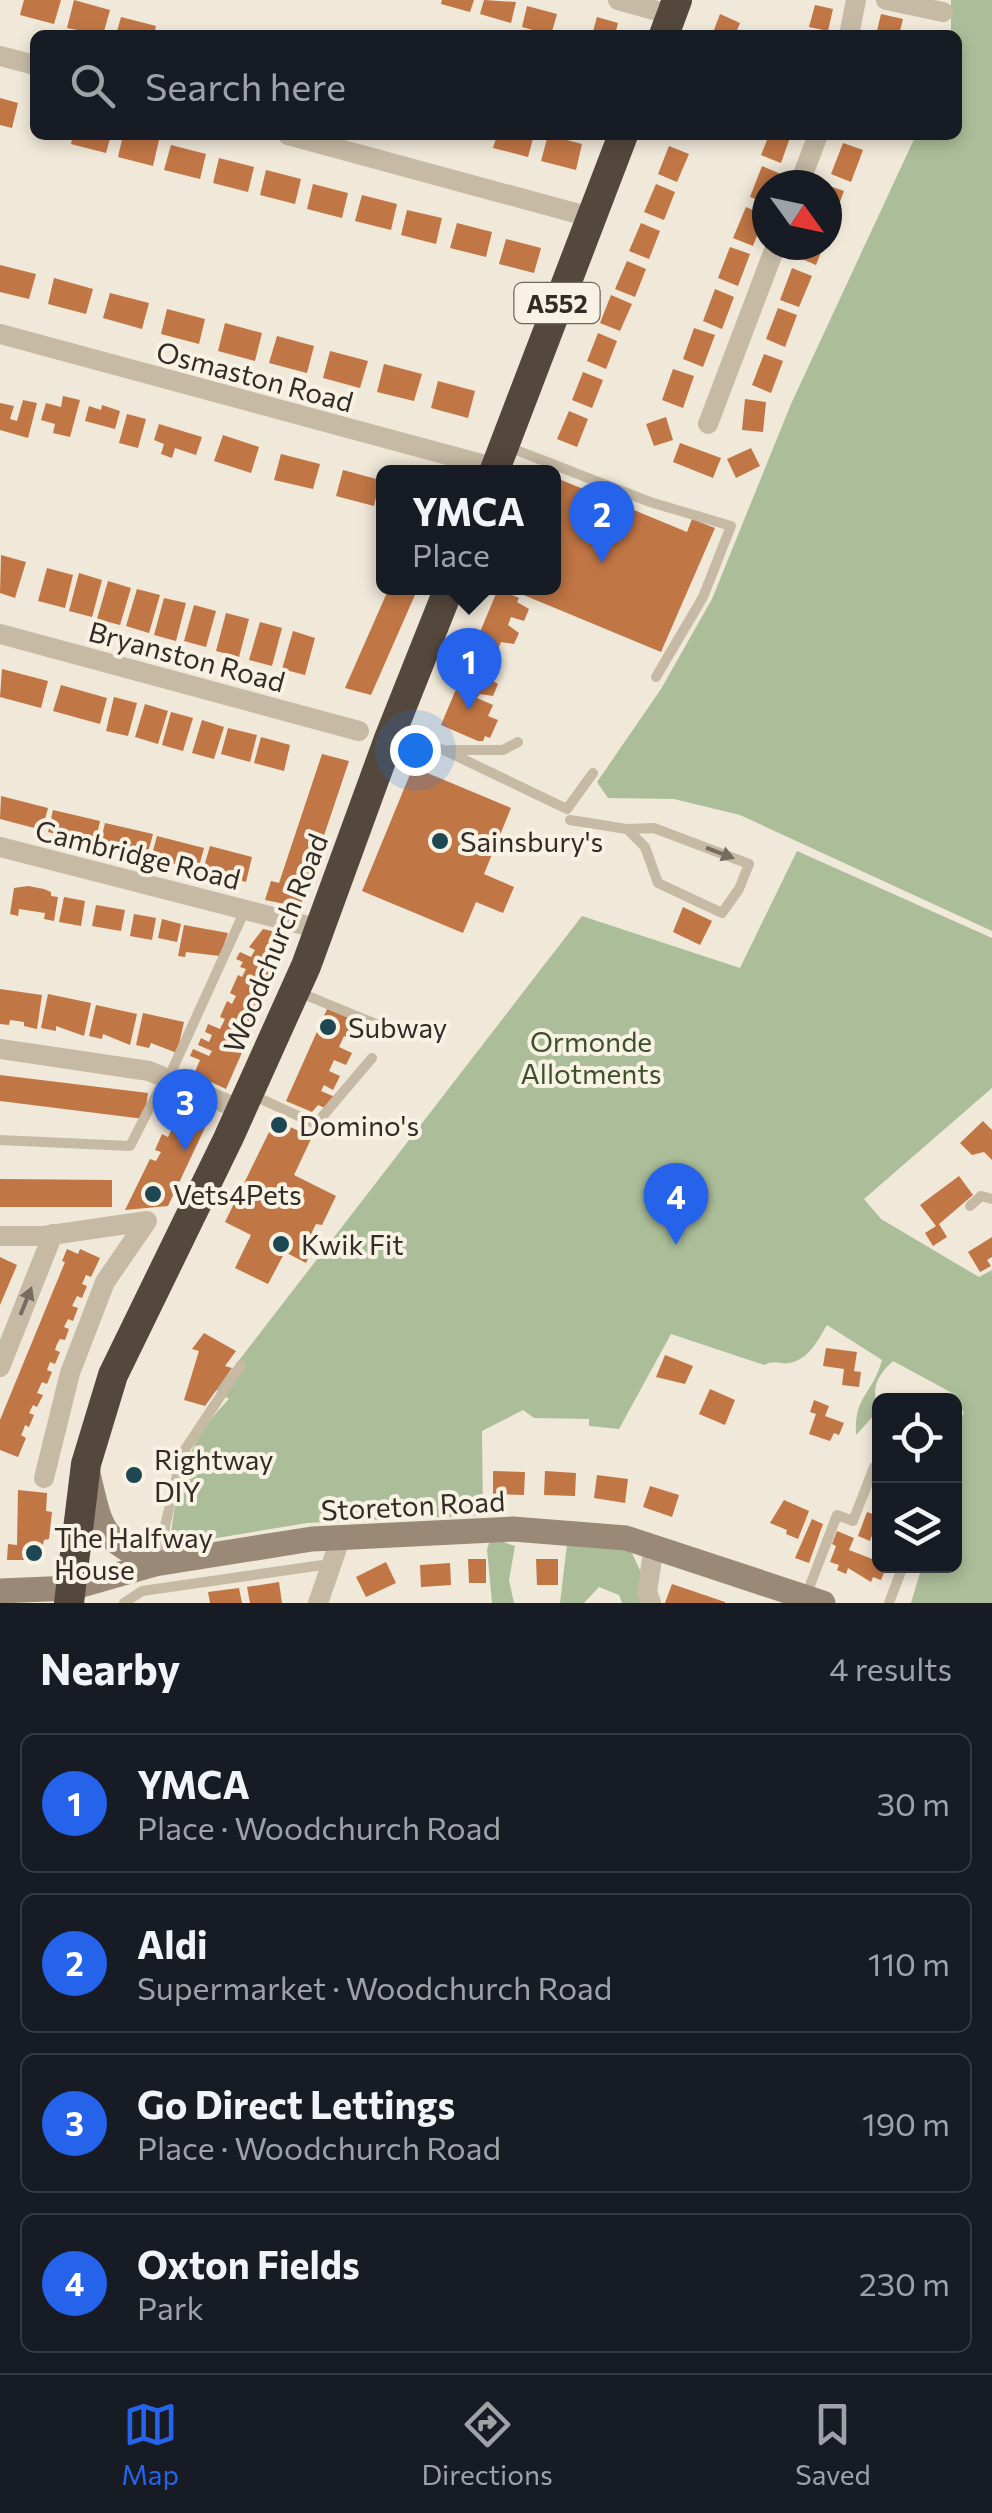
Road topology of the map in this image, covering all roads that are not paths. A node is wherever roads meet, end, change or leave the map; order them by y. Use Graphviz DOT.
graph roads {
  1 [pos="618,0"];
  2 [pos="856,0"];
  3 [pos="886,0"];
  4 [pos="943,12"];
  5 [pos="671,17"];
  6 [pos="850,30"];
  7 [pos="0,56"];
  8 [pos="30,64"];
  9 [pos="306,140"];
  10 [pos="621,140"];
  11 [pos="816,140"];
  12 [pos="805,170"];
  13 [pos="590,217"];
  14 [pos="770,260"];
  15 [pos="0,334"];
  16 [pos="708,424"];
  17 [pos="498,462"];
  18 [pos="561,479"];
  19 [pos="446,595"];
  20 [pos="0,634"];
  21 [pos="656,677"];
  22 [pos="360,731"];
  23 [pos="390,736"];
  24 [pos="518,742"];
  25 [pos="444,750"];
  26 [pos="593,773"];
  27 [pos="568,814"];
  28 [pos="627,829"];
  29 [pos="0,847"];
  30 [pos="245,910"];
  31 [pos="320,929"];
  32 [pos="295,990"];
  33 [pos="388,1029"];
  34 [pos="0,1048"];
  35 [pos="372,1058"];
  36 [pos="166,1078"];
  37 [pos="245,1102"];
  38 [pos="0,1140"];
  39 [pos="992,1199"];
  40 [pos="970,1206"];
  41 [pos="53,1234"];
  42 [pos="0,1236"];
  43 [pos="240,1365"];
  44 [pos="0,1367"];
  45 [pos="86,1464"];
  46 [pos="872,1472"];
  47 [pos="44,1478"];
  48 [pos="341,1537"];
  49 [pos="654,1546"];
  50 [pos="160,1564"];
  51 [pos="331,1564"];
  52 [pos="900,1573"];
  53 [pos="14,1595"];
  54 [pos="70,1595"];
  55 [pos="814,1600"];
  56 [pos="124,1603"];
  57 [pos="318,1603"];
  58 [pos="650,1603"];
  59 [pos="889,1603"];
  1 -- 5 [label="street"];
  2 -- 6 [label="street"];
  3 -- 4 [label="street"];
  7 -- 8 [label="street"];
  9 -- 13 [label="street"];
  10 -- 13 [label="highway, A552"];
  11 -- 12 [label="street"];
  13 -- 17 [label="highway, A552"];
  14 -- 16 [label="street"];
  15 -- 17 [label="street, Osmaston Road"];
  18 -- 21 [label="lane"];
  19 -- 23 [label="highway, Woodchurch Road"];
  20 -- 22 [label="street, Bryanston Road"];
  23 -- 25 [label="lane"];
  23 -- 31 [label="highway, Woodchurch Road"];
  24 -- 25 [label="lane"];
  25 -- 27 [label="lane"];
  26 -- 27 [label="lane"];
  27 -- 28 [label="lane"];
  28 -- 28 [label="lane, one-way"];
  29 -- 30 [label="street, Cambridge Road"];
  30 -- 31 [label="street, Cambridge Road"];
  30 -- 36 [label="lane"];
  31 -- 32 [label="highway, Woodchurch Road"];
  32 -- 33 [label="lane"];
  32 -- 37 [label="highway, Woodchurch Road"];
  34 -- 36 [label="street"];
  35 -- 37 [label="lane"];
  36 -- 37 [label="street"];
  36 -- 38 [label="lane"];
  37 -- 45 [label="highway, Woodchurch Road"];
  39 -- 40 [label="lane"];
  41 -- 42 [label="street"];
  44 -- 41 [label="street, one-way"];
  41 -- 47 [label="street"];
  43 -- 50 [label="lane"];
  45 -- 50 [label="main road"];
  45 -- 54 [label="highway, Woodchurch Road"];
  46 -- 55 [label="lane"];
  48 -- 49 [label="main road, Storeton Road"];
  48 -- 50 [label="main road, Storeton Road"];
  48 -- 51 [label="street"];
  49 -- 55 [label="main road, Storeton Road"];
  49 -- 58 [label="street"];
  50 -- 54 [label="main road, Storeton Road"];
  51 -- 56 [label="lane"];
  51 -- 57 [label="street"];
  52 -- 59 [label="lane"];
  53 -- 54 [label="main road, Storeton Road"];
}
